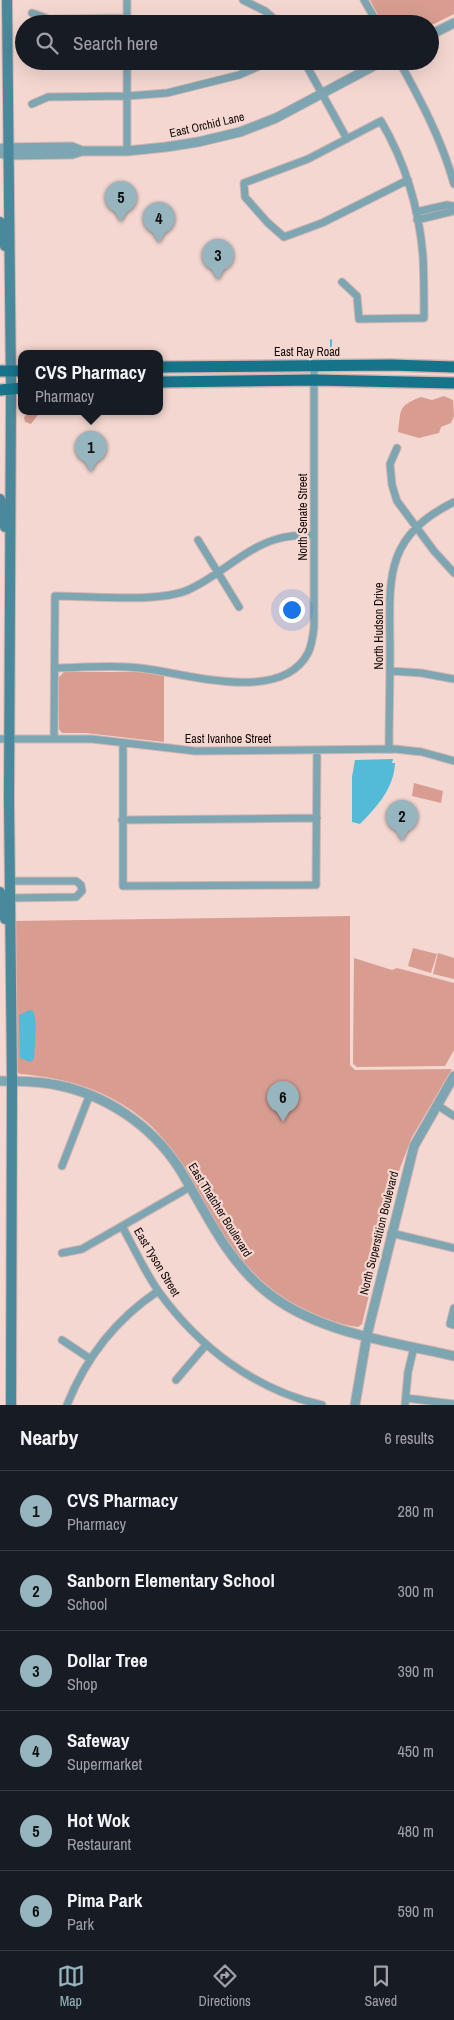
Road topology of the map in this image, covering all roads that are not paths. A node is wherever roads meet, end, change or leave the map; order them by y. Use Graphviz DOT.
graph roads {
  1 [pos="7,0"];
  2 [pos="127,0"];
  3 [pos="243,0"];
  4 [pos="364,0"];
  5 [pos="32,13"];
  6 [pos="37,15"];
  7 [pos="127,15"];
  8 [pos="270,15"];
  9 [pos="373,15"];
  10 [pos="4,17"];
  11 [pos="454,23"];
  12 [pos="439,30"];
  13 [pos="127,70"];
  14 [pos="251,70"];
  15 [pos="309,70"];
  16 [pos="367,70"];
  17 [pos="404,70"];
  18 [pos="323,95"];
  19 [pos="128,96"];
  20 [pos="32,104"];
  21 [pos="347,139"];
  22 [pos="4,151"];
  23 [pos="127,151"];
  24 [pos="408,180"];
  25 [pos="454,184"];
  26 [pos="454,206"];
  27 [pos="454,211"];
  28 [pos="416,216"];
  29 [pos="0,222"];
  30 [pos="9,249"];
  31 [pos="342,282"];
  32 [pos="177,366"];
  33 [pos="314,366"];
  34 [pos="163,367"];
  35 [pos="454,367"];
  36 [pos="5,371"];
  37 [pos="18,371"];
  38 [pos="163,372"];
  39 [pos="314,380"];
  40 [pos="163,382"];
  41 [pos="454,382"];
  42 [pos="11,389"];
  43 [pos="397,448"];
  44 [pos="0,499"];
  45 [pos="454,502"];
  46 [pos="416,526"];
  47 [pos="314,535"];
  48 [pos="198,540"];
  49 [pos="10,552"];
  50 [pos="218,573"];
  51 [pos="454,573"];
  52 [pos="239,607"];
  53 [pos="55,668"];
  54 [pos="390,671"];
  55 [pos="454,679"];
  56 [pos="4,739"];
  57 [pos="54,739"];
  58 [pos="123,742"];
  59 [pos="389,749"];
  60 [pos="317,750"];
  61 [pos="454,761"];
  62 [pos="316,818"];
  63 [pos="122,820"];
  64 [pos="9,881"];
  65 [pos="0,892"];
  66 [pos="9,898"];
  67 [pos="10,923"];
  68 [pos="454,1076"];
  69 [pos="0,1081"];
  70 [pos="12,1081"];
  71 [pos="90,1094"];
  72 [pos="437,1105"];
  73 [pos="454,1116"];
  74 [pos="62,1166"];
  75 [pos="190,1187"];
  76 [pos="122,1226"];
  77 [pos="391,1233"];
  78 [pos="454,1248"];
  79 [pos="62,1253"];
  80 [pos="158,1291"];
  81 [pos="454,1308"];
  82 [pos="452,1325"];
  83 [pos="367,1336"];
  84 [pos="62,1340"];
  85 [pos="206,1345"];
  86 [pos="414,1347"];
  87 [pos="454,1356"];
  88 [pos="89,1358"];
  89 [pos="176,1380"];
  90 [pos="405,1401"];
  91 [pos="309,1404"];
  92 [pos="454,1404"];
  93 [pos="11,1405"];
  94 [pos="67,1405"];
  95 [pos="322,1405"];
  96 [pos="355,1405"];
  1 -- 10 [label="main road"];
  2 -- 7 [label="street"];
  3 -- 8 [label="street"];
  4 -- 9 [label="street"];
  5 -- 6 [label="street"];
  10 -- 22 [label="main road"];
  11 -- 12 [label="street"];
  13 -- 19 [label="street"];
  14 -- 19 [label="street"];
  15 -- 18 [label="street"];
  16 -- 18 [label="street, East Orchid Lane"];
  17 -- 25 [label="street"];
  18 -- 21 [label="street"];
  18 -- 23 [label="street, East Orchid Lane"];
  19 -- 20 [label="street"];
  19 -- 23 [label="street"];
  21 -- 24 [label="street"];
  21 -- 24 [label="street"];
  22 -- 23 [label="street, East Orchid Lane"];
  22 -- 30 [label="main road"];
  24 -- 28 [label="street"];
  26 -- 28 [label="street"];
  27 -- 28 [label="street"];
  28 -- 31 [label="street"];
  29 -- 30 [label="main road"];
  30 -- 36 [label="main road"];
  32 -- 33 [label="main road, East Ray Road"];
  32 -- 34 [label="main road, East Ray Road"];
  32 -- 38 [label="main road"];
  33 -- 35 [label="main road, East Ray Road"];
  33 -- 39 [label="street, North Senate Street"];
  36 -- 37 [label="main road"];
  36 -- 42 [label="main road"];
  39 -- 40 [label="main road"];
  39 -- 41 [label="main road"];
  39 -- 47 [label="street, North Senate Street"];
  42 -- 49 [label="main road"];
  43 -- 46 [label="street"];
  44 -- 49 [label="main road"];
  45 -- 46 [label="street, North Hudson Drive"];
  46 -- 51 [label="street"];
  46 -- 54 [label="street, North Hudson Drive"];
  47 -- 50 [label="street"];
  47 -- 53 [label="street, North Senate Street"];
  48 -- 50 [label="street"];
  49 -- 56 [label="main road"];
  50 -- 52 [label="street"];
  50 -- 53 [label="street"];
  53 -- 57 [label="street"];
  54 -- 55 [label="street"];
  54 -- 59 [label="street, North Hudson Drive"];
  56 -- 57 [label="street, East Ivanhoe Street"];
  56 -- 64 [label="main road"];
  57 -- 58 [label="street, East Ivanhoe Street"];
  58 -- 60 [label="street, East Ivanhoe Street"];
  58 -- 63 [label="street"];
  59 -- 60 [label="street, East Ivanhoe Street"];
  59 -- 61 [label="street, East Ivanhoe Street"];
  60 -- 62 [label="street"];
  62 -- 63 [label="street"];
  62 -- 63 [label="street"];
  64 -- 66 [label="main road"];
  64 -- 66 [label="street"];
  65 -- 67 [label="main road"];
  66 -- 67 [label="main road"];
  67 -- 70 [label="main road"];
  68 -- 72 [label="street, North Superstition Boulevard"];
  69 -- 70 [label="street, East Thatcher Boulevard"];
  70 -- 71 [label="street, East Thatcher Boulevard"];
  70 -- 93 [label="main road"];
  71 -- 74 [label="street"];
  71 -- 75 [label="street, East Thatcher Boulevard"];
  72 -- 73 [label="street"];
  72 -- 77 [label="street, North Superstition Boulevard"];
  75 -- 76 [label="street"];
  75 -- 83 [label="street, East Thatcher Boulevard"];
  76 -- 79 [label="street"];
  76 -- 80 [label="street, East Tyson Street"];
  77 -- 78 [label="street"];
  77 -- 83 [label="street, North Superstition Boulevard"];
  80 -- 85 [label="street, East Tyson Street"];
  80 -- 88 [label="street"];
  81 -- 82 [label="street"];
  83 -- 86 [label="street, East Thatcher Boulevard"];
  83 -- 96 [label="street, North Superstition Boulevard"];
  84 -- 88 [label="street"];
  85 -- 89 [label="street"];
  85 -- 91 [label="street, East Tyson Street"];
  86 -- 87 [label="street, East Thatcher Boulevard"];
  86 -- 90 [label="street"];
  88 -- 94 [label="street"];
  90 -- 92 [label="street"];
  91 -- 95 [label="street, East Tyson Street"];
}
